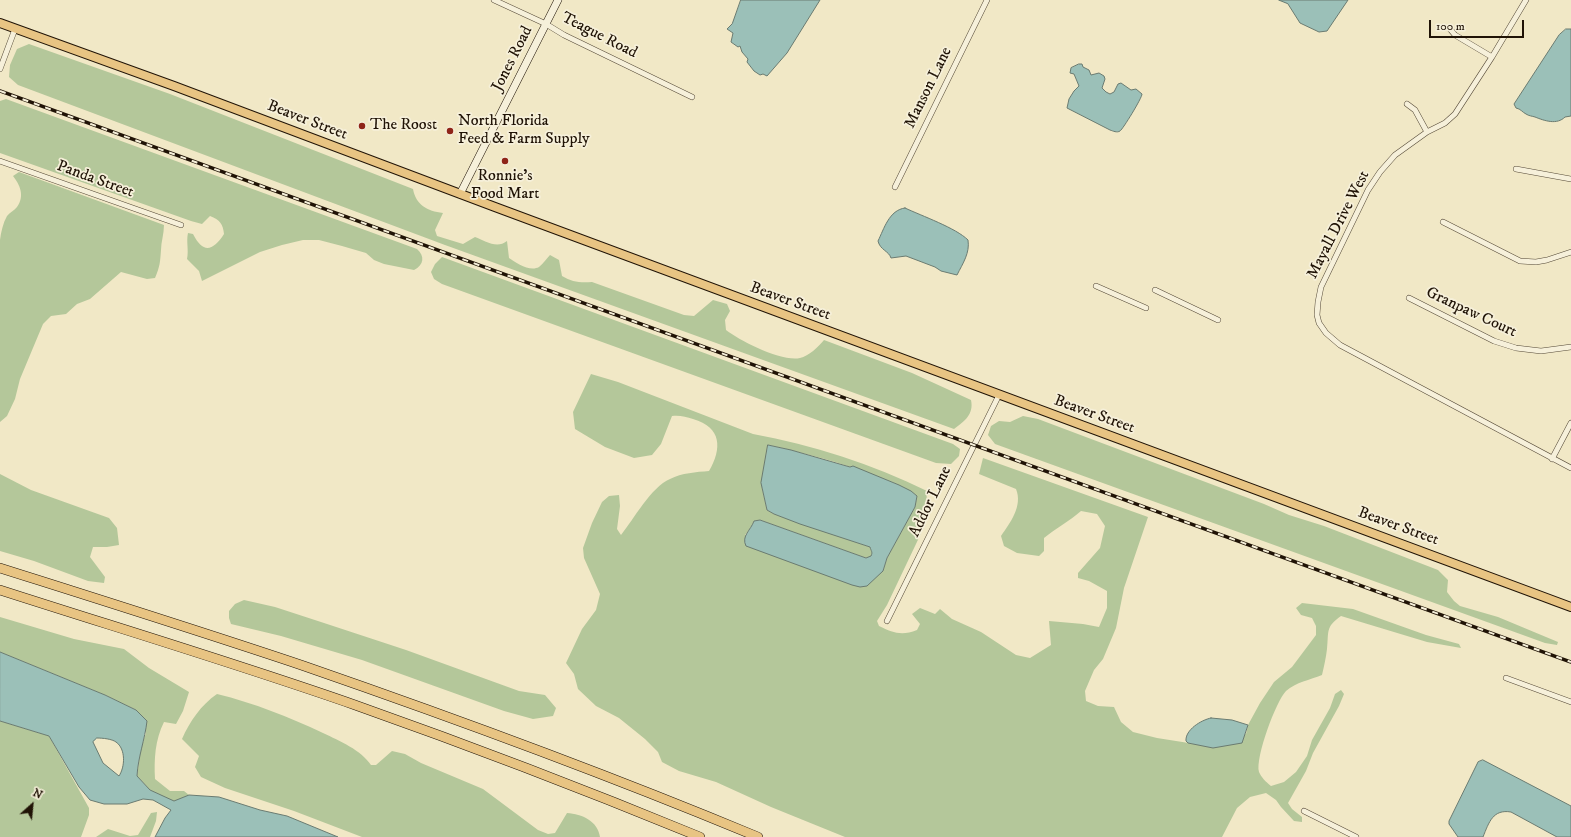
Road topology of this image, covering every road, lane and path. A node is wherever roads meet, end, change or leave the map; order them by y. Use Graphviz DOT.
graph roads {
  1 [pos="494,0"];
  2 [pos="558,0"];
  3 [pos="987,0"];
  4 [pos="1526,0"];
  5 [pos="0,23"];
  6 [pos="546,24"];
  7 [pos="15,29"];
  8 [pos="1450,29"];
  9 [pos="1492,57"];
  10 [pos="0,69"];
  11 [pos="692,97"];
  12 [pos="1407,104"];
  13 [pos="1427,132"];
  14 [pos="0,160"];
  15 [pos="1516,169"];
  16 [pos="1571,179"];
  17 [pos="895,186"];
  18 [pos="460,194"];
  19 [pos="1443,222"];
  20 [pos="180,225"];
  21 [pos="1571,252"];
  22 [pos="1096,286"];
  23 [pos="1155,290"];
  24 [pos="1409,298"];
  25 [pos="1146,308"];
  26 [pos="1218,320"];
  27 [pos="1571,347"];
  28 [pos="999,394"];
  29 [pos="1571,423"];
  30 [pos="1552,459"];
  31 [pos="1571,468"];
  32 [pos="0,568"];
  33 [pos="0,590"];
  34 [pos="1571,607"];
  35 [pos="887,621"];
  36 [pos="1506,678"];
  37 [pos="1571,702"];
  38 [pos="1304,811"];
  39 [pos="700,837"];
  40 [pos="758,837"];
  41 [pos="1356,837"];
  1 -- 6 [label="street, Teague Road"];
  2 -- 6 [label="street, Jones Road"];
  3 -- 17 [label="street, Manson Lane"];
  4 -- 9 [label="street, Mayall Drive West"];
  5 -- 7 [label="main road, Beaver Street"];
  6 -- 11 [label="street, Teague Road"];
  6 -- 18 [label="street, Jones Road"];
  7 -- 10 [label="street"];
  7 -- 18 [label="main road, Beaver Street"];
  8 -- 9 [label="street"];
  9 -- 13 [label="street, Mayall Drive West"];
  12 -- 13 [label="street"];
  13 -- 30 [label="street, Mayall Drive West"];
  14 -- 20 [label="street, Panda Street"];
  15 -- 16 [label="street"];
  18 -- 28 [label="main road, Beaver Street"];
  19 -- 21 [label="street"];
  22 -- 25 [label="street"];
  23 -- 26 [label="street"];
  24 -- 27 [label="street, Granpaw Court"];
  28 -- 34 [label="main road, Beaver Street"];
  28 -- 35 [label="street, Addor Lane"];
  29 -- 30 [label="street"];
  30 -- 31 [label="street, Mayall Drive West"];
  32 -- 40 [label="highway"];
  33 -- 39 [label="highway"];
  36 -- 37 [label="street"];
  38 -- 41 [label="street"];
}
